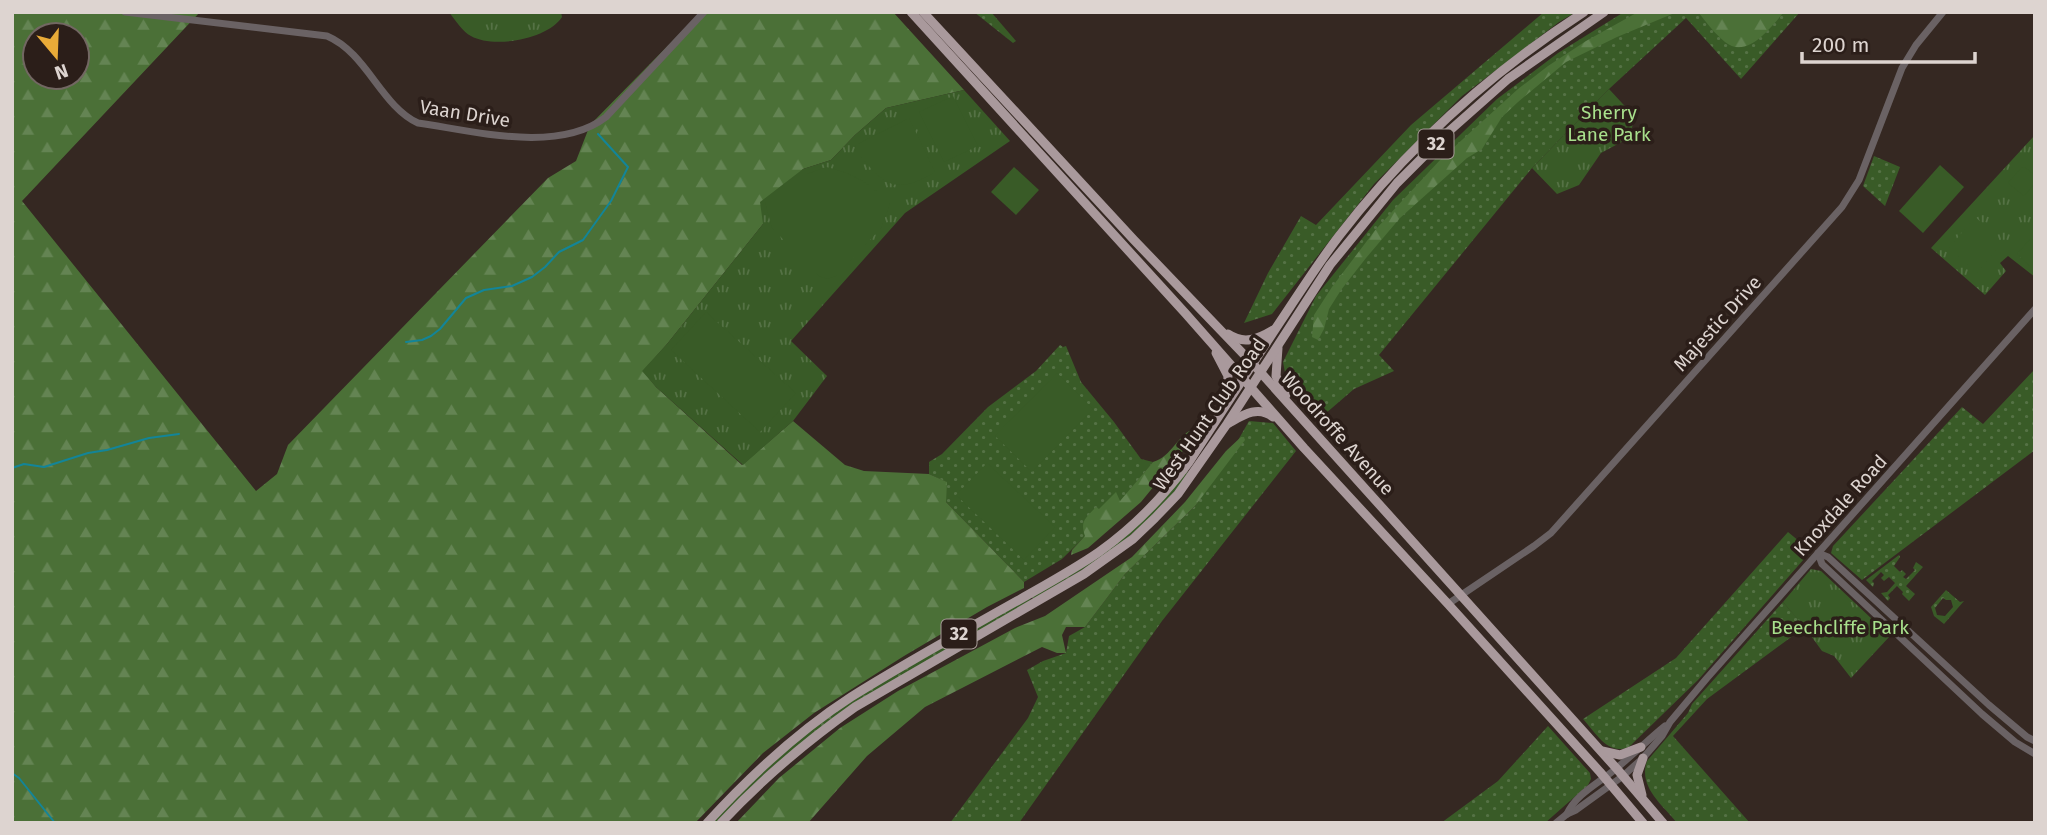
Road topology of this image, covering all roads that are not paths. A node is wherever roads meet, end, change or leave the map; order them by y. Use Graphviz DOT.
graph roads {
  1 [pos="125,12"];
  2 [pos="704,12"];
  3 [pos="911,12"];
  4 [pos="923,12"];
  5 [pos="1584,12"];
  6 [pos="1604,12"];
  7 [pos="1943,12"];
  8 [pos="1134,240"];
  9 [pos="1126,248"];
  10 [pos="2035,309"];
  11 [pos="1217,326"];
  12 [pos="1277,327"];
  13 [pos="1210,342"];
  14 [pos="1278,346"];
  15 [pos="1253,364"];
  16 [pos="1261,373"];
  17 [pos="1242,379"];
  18 [pos="1250,388"];
  19 [pos="1226,405"];
  20 [pos="1297,414"];
  21 [pos="1227,424"];
  22 [pos="1287,429"];
  23 [pos="1410,541"];
  24 [pos="1399,551"];
  25 [pos="1818,553"];
  26 [pos="1460,596"];
  27 [pos="1448,604"];
  28 [pos="1670,722"];
  29 [pos="2035,741"];
  30 [pos="1641,747"];
  31 [pos="1600,751"];
  32 [pos="2035,754"];
  33 [pos="1643,758"];
  34 [pos="1620,772"];
  35 [pos="1607,780"];
  36 [pos="1644,800"];
  37 [pos="707,823"];
  38 [pos="721,823"];
  39 [pos="1556,823"];
  40 [pos="1643,823"];
  41 [pos="1663,823"];
  1 -- 2 [label="street, Vaan Drive"];
  3 -- 9 [label="main road, Woodroffe Avenue"];
  4 -- 8 [label="main road, Woodroffe Avenue"];
  5 -- 12 [label="main road, West Hunt Club Road / 32"];
  6 -- 14 [label="main road, West Hunt Club Road / 32"];
  7 -- 26 [label="street, Majestic Drive"];
  8 -- 9 [label="main road"];
  8 -- 11 [label="main road, Woodroffe Avenue"];
  9 -- 13 [label="main road, Woodroffe Avenue"];
  10 -- 25 [label="street, Knoxdale Road"];
  11 -- 12 [label="main road"];
  11 -- 15 [label="main road, Woodroffe Avenue"];
  12 -- 15 [label="main road, West Hunt Club Road / 32"];
  13 -- 17 [label="main road, Woodroffe Avenue"];
  13 -- 19 [label="main road"];
  14 -- 16 [label="main road, West Hunt Club Road / 32"];
  14 -- 20 [label="main road"];
  15 -- 16 [label="main road, Woodroffe Avenue"];
  15 -- 17 [label="main road, West Hunt Club Road / 32"];
  16 -- 18 [label="main road, West Hunt Club Road / 32"];
  16 -- 20 [label="main road, Woodroffe Avenue"];
  17 -- 18 [label="main road, Woodroffe Avenue"];
  17 -- 19 [label="main road, West Hunt Club Road / 32"];
  18 -- 21 [label="main road, West Hunt Club Road / 32"];
  18 -- 22 [label="main road, Woodroffe Avenue"];
  19 -- 37 [label="main road, West Hunt Club Road / 32"];
  20 -- 23 [label="main road, Woodroffe Avenue"];
  21 -- 22 [label="main road"];
  21 -- 38 [label="main road, West Hunt Club Road / 32"];
  22 -- 24 [label="main road, Woodroffe Avenue"];
  23 -- 24 [label="main road"];
  23 -- 26 [label="main road, Woodroffe Avenue"];
  24 -- 27 [label="main road, Woodroffe Avenue"];
  25 -- 28 [label="street, Knoxdale Road"];
  25 -- 29 [label="street"];
  25 -- 32 [label="street"];
  26 -- 27 [label="street, Majestic Drive"];
  26 -- 31 [label="main road, Woodroffe Avenue"];
  27 -- 35 [label="main road, Woodroffe Avenue"];
  28 -- 30 [label="street, Knoxdale Road"];
  28 -- 33 [label="street, Knoxdale Road"];
  30 -- 31 [label="main road"];
  30 -- 34 [label="street, Knoxdale Road"];
  31 -- 34 [label="main road, Woodroffe Avenue"];
  33 -- 34 [label="street, Knoxdale Road"];
  33 -- 36 [label="main road"];
  34 -- 35 [label="street, Knoxdale Road"];
  34 -- 36 [label="main road, Woodroffe Avenue"];
  35 -- 39 [label="street, Knoxdale Road"];
  35 -- 40 [label="main road, Woodroffe Avenue"];
  36 -- 41 [label="main road, Woodroffe Avenue"];
}
